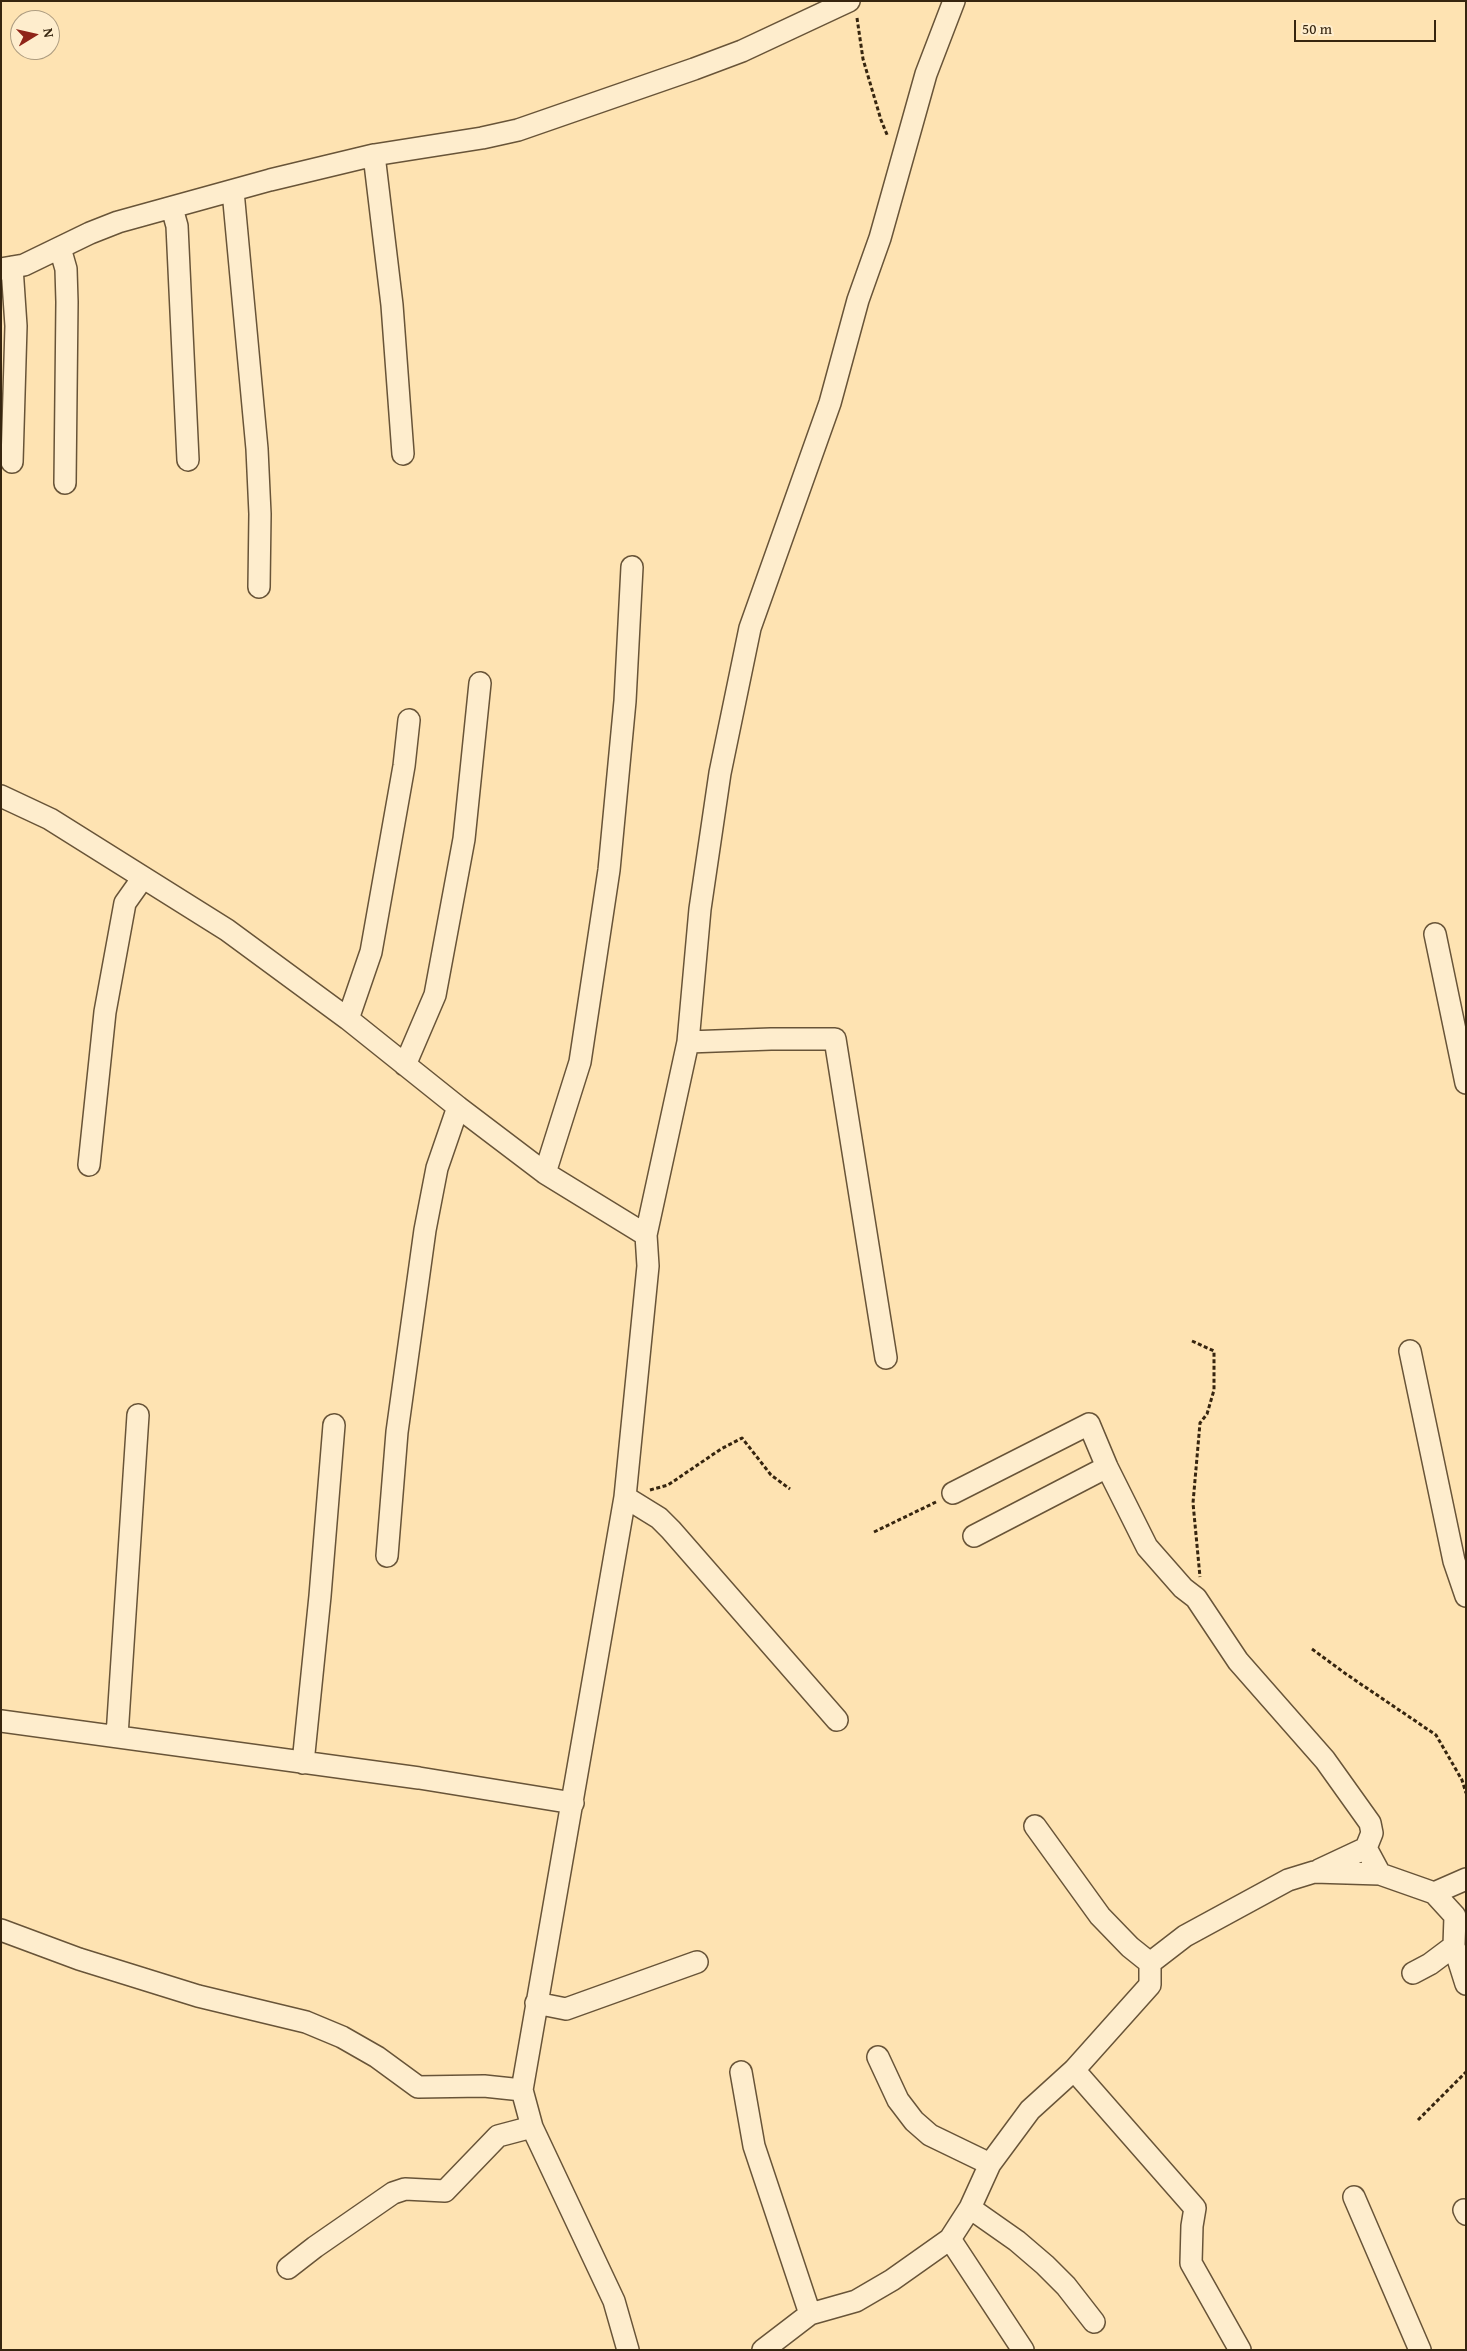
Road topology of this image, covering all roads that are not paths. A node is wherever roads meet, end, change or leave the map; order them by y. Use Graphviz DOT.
graph roads {
  1 [pos="954,1"];
  2 [pos="853,9"];
  3 [pos="374,155"];
  4 [pos="233,190"];
  5 [pos="172,208"];
  6 [pos="60,248"];
  7 [pos="6,268"];
  8 [pos="403,454"];
  9 [pos="188,460"];
  10 [pos="12,462"];
  11 [pos="65,483"];
  12 [pos="632,567"];
  13 [pos="259,586"];
  14 [pos="480,683"];
  15 [pos="409,720"];
  16 [pos="1,796"];
  17 [pos="142,879"];
  18 [pos="1435,934"];
  19 [pos="348,1019"];
  20 [pos="688,1042"];
  21 [pos="405,1065"];
  22 [pos="1466,1083"];
  23 [pos="458,1107"];
  24 [pos="89,1165"];
  25 [pos="545,1172"];
  26 [pos="646,1235"];
  27 [pos="1410,1351"];
  28 [pos="886,1358"];
  29 [pos="138,1415"];
  30 [pos="334,1425"];
  31 [pos="1107,1467"];
  32 [pos="953,1493"];
  33 [pos="625,1497"];
  34 [pos="974,1536"];
  35 [pos="388,1556"];
  36 [pos="1466,1596"];
  37 [pos="837,1720"];
  38 [pos="1,1721"];
  39 [pos="117,1736"];
  40 [pos="303,1763"];
  41 [pos="573,1803"];
  42 [pos="1035,1826"];
  43 [pos="1366,1848"];
  44 [pos="1314,1872"];
  45 [pos="1380,1874"];
  46 [pos="1466,1879"];
  47 [pos="1434,1892"];
  48 [pos="1,1930"];
  49 [pos="1454,1946"];
  50 [pos="697,1962"];
  51 [pos="1150,1963"];
  52 [pos="1413,1973"];
  53 [pos="1466,1984"];
  54 [pos="536,2003"];
  55 [pos="878,2057"];
  56 [pos="1074,2070"];
  57 [pos="741,2072"];
  58 [pos="522,2090"];
  59 [pos="532,2127"];
  60 [pos="990,2164"];
  61 [pos="1354,2197"];
  62 [pos="970,2208"];
  63 [pos="950,2239"];
  64 [pos="288,2268"];
  65 [pos="810,2314"];
  66 [pos="1094,2322"];
  67 [pos="628,2350"];
  68 [pos="763,2350"];
  69 [pos="1023,2350"];
  70 [pos="1240,2350"];
  71 [pos="1420,2350"];
  1 -- 20 [label="street"];
  2 -- 3 [label="street"];
  3 -- 4 [label="street"];
  3 -- 8 [label="street"];
  4 -- 5 [label="street"];
  4 -- 13 [label="street"];
  5 -- 6 [label="street"];
  5 -- 9 [label="street"];
  6 -- 7 [label="street"];
  6 -- 11 [label="street"];
  7 -- 10 [label="street"];
  12 -- 25 [label="street"];
  14 -- 21 [label="street"];
  15 -- 19 [label="street"];
  16 -- 17 [label="street"];
  17 -- 19 [label="street"];
  17 -- 24 [label="street"];
  18 -- 22 [label="street"];
  19 -- 21 [label="street"];
  20 -- 26 [label="street"];
  20 -- 28 [label="street"];
  21 -- 23 [label="street"];
  23 -- 25 [label="street"];
  23 -- 35 [label="street"];
  25 -- 26 [label="street"];
  26 -- 33 [label="street"];
  27 -- 36 [label="street"];
  29 -- 39 [label="street"];
  30 -- 40 [label="street"];
  31 -- 32 [label="street"];
  31 -- 34 [label="street"];
  31 -- 43 [label="street"];
  33 -- 37 [label="street"];
  33 -- 41 [label="street"];
  38 -- 39 [label="street"];
  39 -- 40 [label="street"];
  40 -- 41 [label="street"];
  41 -- 54 [label="street"];
  42 -- 51 [label="street"];
  43 -- 44 [label="street"];
  43 -- 45 [label="street"];
  44 -- 45 [label="street"];
  44 -- 51 [label="street"];
  45 -- 47 [label="street"];
  46 -- 47 [label="street"];
  47 -- 49 [label="street"];
  48 -- 58 [label="street"];
  49 -- 52 [label="street"];
  49 -- 53 [label="street"];
  50 -- 54 [label="street"];
  51 -- 56 [label="street"];
  54 -- 58 [label="street"];
  55 -- 60 [label="street"];
  56 -- 60 [label="street"];
  56 -- 70 [label="street"];
  57 -- 65 [label="street"];
  58 -- 59 [label="street"];
  59 -- 64 [label="street"];
  59 -- 67 [label="street"];
  60 -- 62 [label="street"];
  61 -- 71 [label="street"];
  62 -- 63 [label="street"];
  62 -- 66 [label="street"];
  63 -- 65 [label="street"];
  63 -- 69 [label="street"];
  65 -- 68 [label="street"];
}
